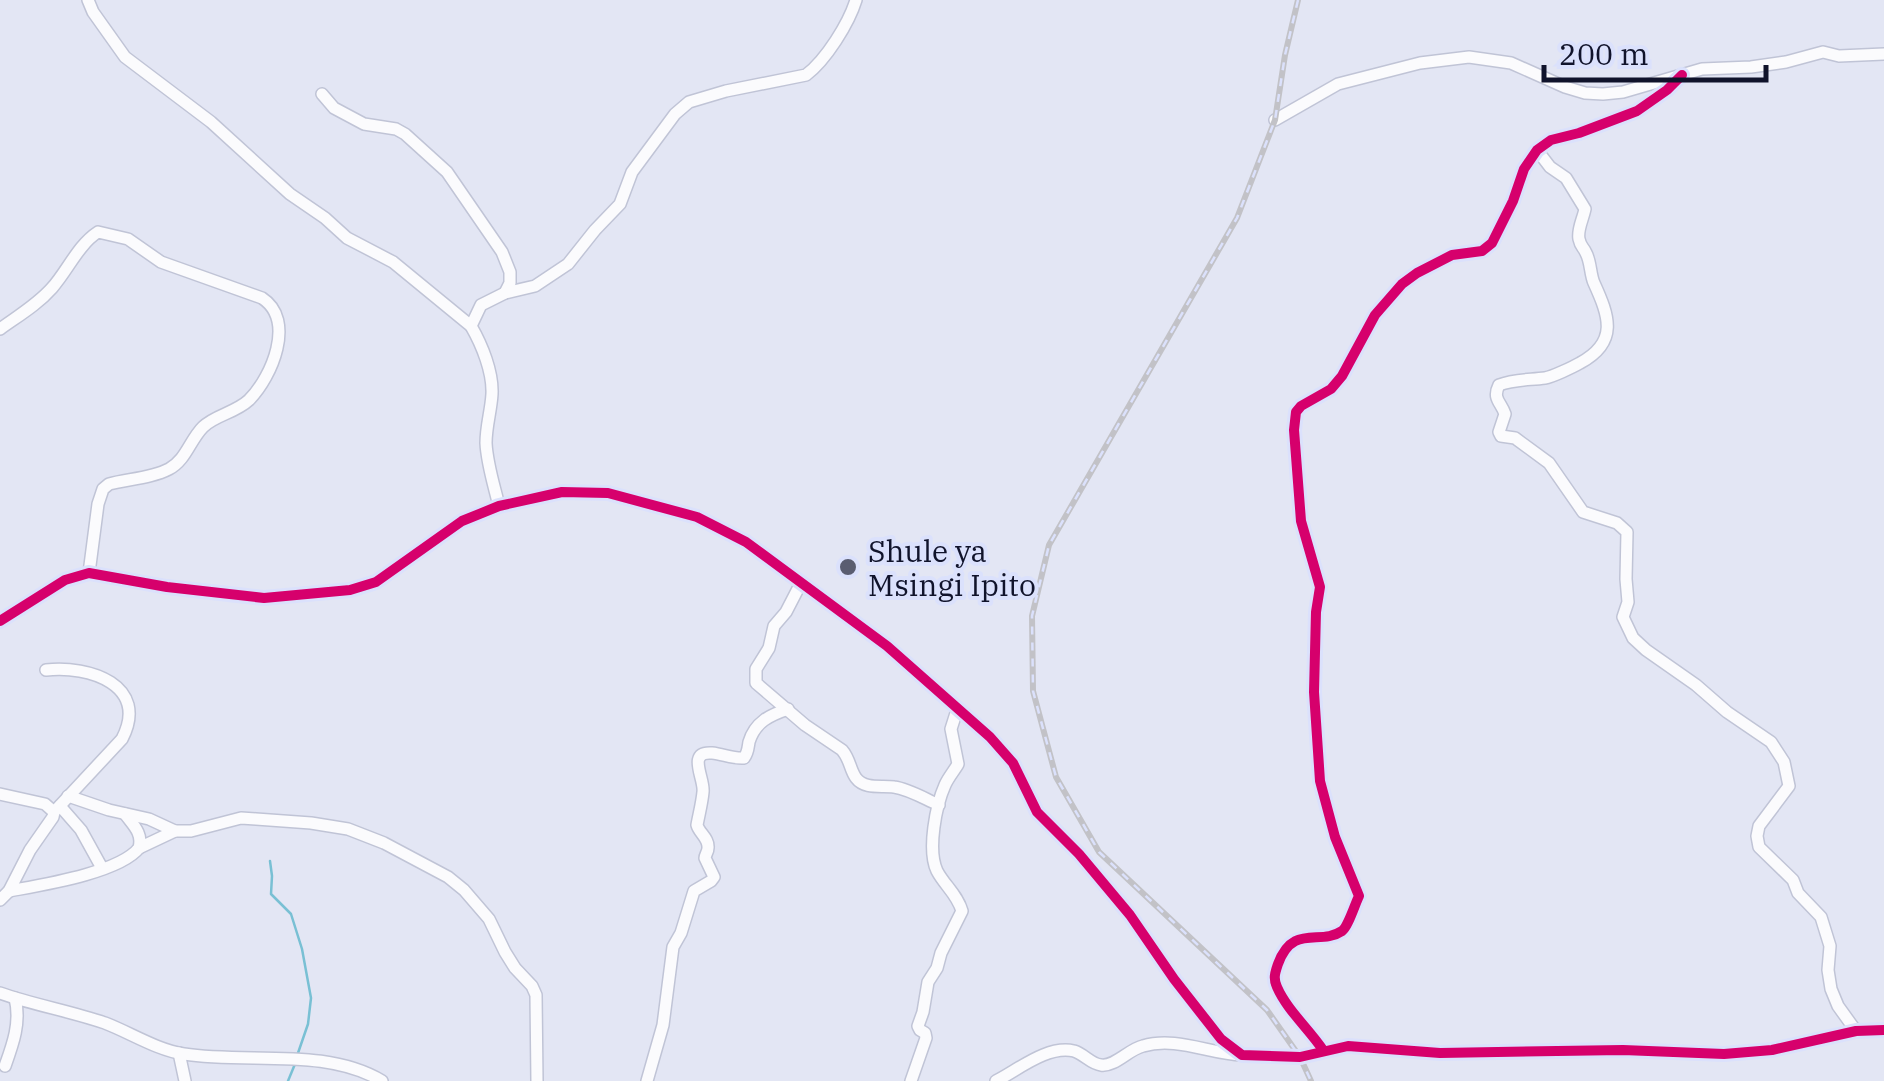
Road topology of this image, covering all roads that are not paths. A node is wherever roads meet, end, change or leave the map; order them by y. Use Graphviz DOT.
graph roads {
  1 [pos="88,0"];
  2 [pos="856,0"];
  3 [pos="1884,54"];
  4 [pos="1682,75"];
  5 [pos="322,94"];
  6 [pos="1275,120"];
  7 [pos="1537,150"];
  8 [pos="505,293"];
  9 [pos="471,326"];
  10 [pos="0,329"];
  11 [pos="500,506"];
  12 [pos="90,573"];
  13 [pos="801,583"];
  14 [pos="0,621"];
  15 [pos="46,670"];
  16 [pos="788,709"];
  17 [pos="957,710"];
  18 [pos="0,794"];
  19 [pos="60,805"];
  20 [pos="939,805"];
  21 [pos="125,814"];
  22 [pos="176,831"];
  23 [pos="139,848"];
  24 [pos="102,868"];
  25 [pos="4,896"];
  26 [pos="0,994"];
  27 [pos="14,998"];
  28 [pos="1884,1030"];
  29 [pos="1856,1032"];
  30 [pos="1323,1050"];
  31 [pos="179,1054"];
  32 [pos="1242,1054"];
  33 [pos="4,1066"];
  34 [pos="185,1081"];
  35 [pos="382,1081"];
  36 [pos="536,1081"];
  37 [pos="647,1081"];
  38 [pos="910,1081"];
  39 [pos="996,1081"];
  1 -- 9 [label="street"];
  2 -- 8 [label="street"];
  3 -- 4 [label="street"];
  4 -- 6 [label="street"];
  4 -- 7 [label="street"];
  5 -- 8 [label="street"];
  7 -- 29 [label="street"];
  7 -- 30 [label="street"];
  8 -- 9 [label="street"];
  9 -- 11 [label="street"];
  10 -- 12 [label="street"];
  11 -- 12 [label="street"];
  11 -- 13 [label="street"];
  12 -- 14 [label="street"];
  13 -- 16 [label="street"];
  13 -- 17 [label="street"];
  15 -- 19 [label="street"];
  16 -- 20 [label="street"];
  16 -- 37 [label="street"];
  17 -- 20 [label="street"];
  17 -- 32 [label="street"];
  18 -- 19 [label="street"];
  19 -- 21 [label="street"];
  19 -- 24 [label="street"];
  19 -- 25 [label="street"];
  20 -- 38 [label="street"];
  21 -- 22 [label="street"];
  21 -- 23 [label="street"];
  22 -- 23 [label="street"];
  22 -- 36 [label="street"];
  23 -- 24 [label="street"];
  24 -- 25 [label="street"];
  26 -- 27 [label="street"];
  27 -- 31 [label="street"];
  27 -- 33 [label="street"];
  28 -- 29 [label="street"];
  29 -- 30 [label="street"];
  30 -- 32 [label="street"];
  31 -- 34 [label="street"];
  31 -- 35 [label="street"];
  32 -- 39 [label="street"];
}
